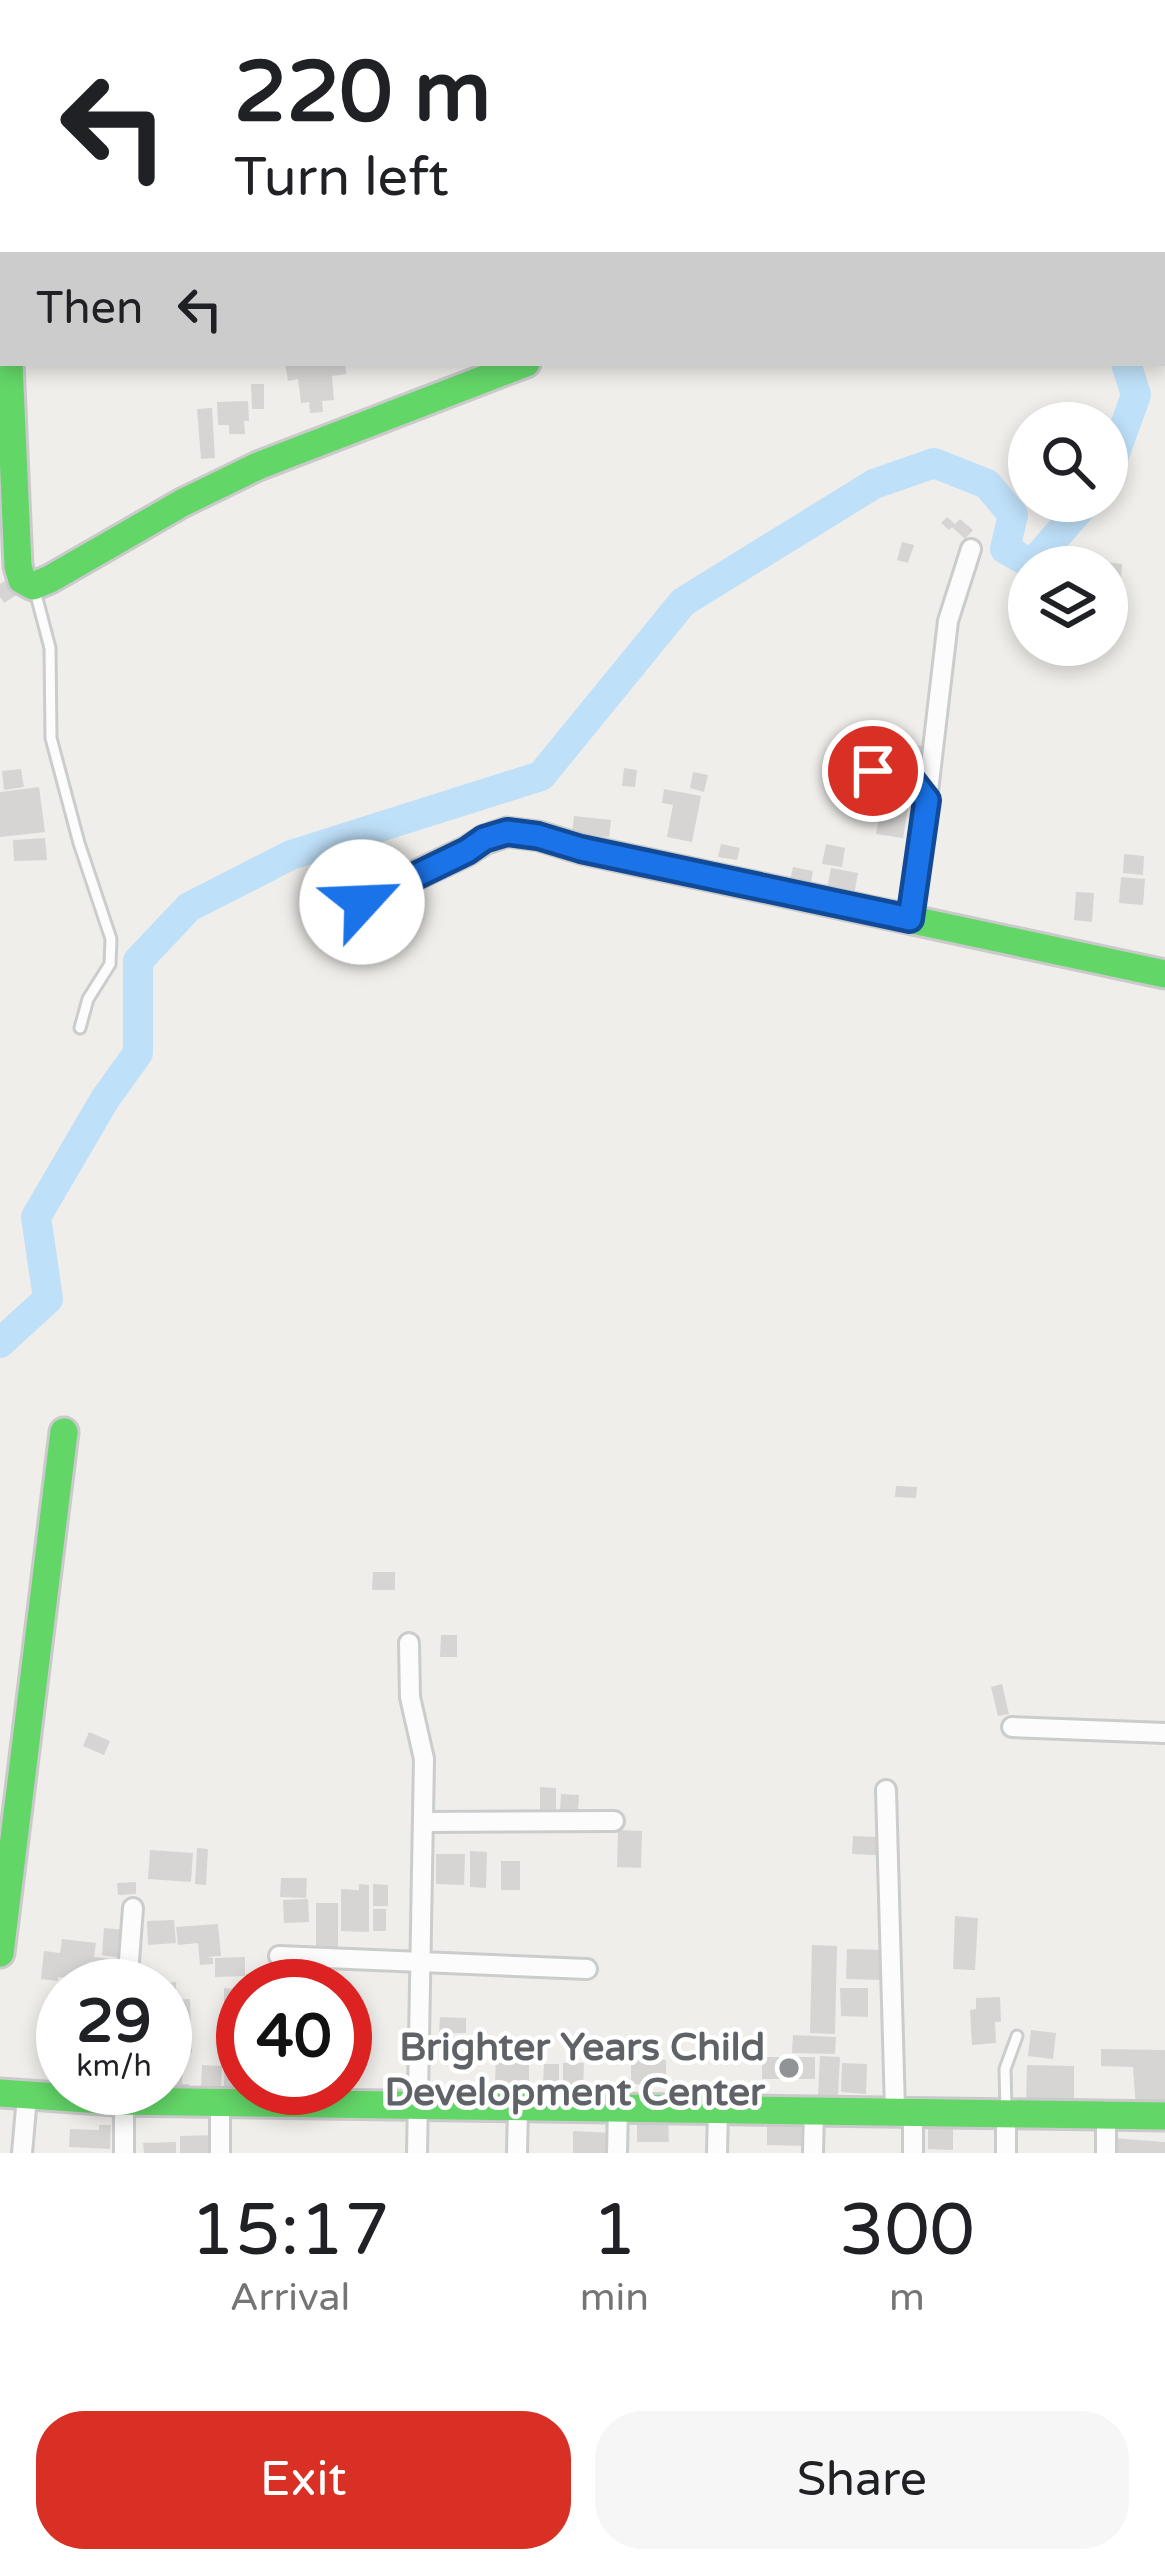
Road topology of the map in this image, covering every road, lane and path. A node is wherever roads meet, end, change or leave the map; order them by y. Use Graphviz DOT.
graph roads {
  1 [pos="9,366"];
  2 [pos="518,366"];
  3 [pos="971,549"];
  4 [pos="33,586"];
  5 [pos="873,771"];
  6 [pos="927,800"];
  7 [pos="362,902"];
  8 [pos="910,919"];
  9 [pos="1165,974"];
  10 [pos="80,1028"];
  11 [pos="64,1432"];
  12 [pos="410,1643"];
  13 [pos="1012,1727"];
  14 [pos="1165,1733"];
  15 [pos="886,1790"];
  16 [pos="614,1821"];
  17 [pos="425,1822"];
  18 [pos="133,1908"];
  19 [pos="0,1953"];
  20 [pos="279,1956"];
  21 [pos="129,1959"];
  22 [pos="421,1960"];
  23 [pos="587,1969"];
  24 [pos="1017,2036"];
  25 [pos="13,2095"];
  26 [pos="372,2104"];
  27 [pos="418,2104"];
  28 [pos="518,2106"];
  29 [pos="618,2107"];
  30 [pos="718,2110"];
  31 [pos="814,2110"];
  32 [pos="904,2110"];
  33 [pos="1006,2112"];
  34 [pos="124,2115"];
  35 [pos="220,2115"];
  36 [pos="1106,2115"];
  37 [pos="1165,2116"];
  38 [pos="22,2153"];
  39 [pos="124,2153"];
  40 [pos="220,2153"];
  41 [pos="417,2153"];
  42 [pos="518,2153"];
  43 [pos="617,2153"];
  44 [pos="717,2153"];
  45 [pos="813,2153"];
  46 [pos="913,2153"];
  47 [pos="1006,2153"];
  48 [pos="1106,2153"];
  1 -- 4 [label="street"];
  2 -- 4 [label="street"];
  3 -- 6 [label="street"];
  4 -- 10 [label="lane"];
  5 -- 6 [label="lane"];
  6 -- 8 [label="street"];
  7 -- 8 [label="street"];
  8 -- 9 [label="street"];
  11 -- 19 [label="street"];
  12 -- 17 [label="street"];
  13 -- 14 [label="street"];
  15 -- 32 [label="street"];
  16 -- 17 [label="street"];
  17 -- 22 [label="street"];
  18 -- 21 [label="street"];
  20 -- 22 [label="street"];
  22 -- 23 [label="street"];
  22 -- 27 [label="street"];
  24 -- 33 [label="lane"];
  25 -- 38 [label="street"];
  26 -- 27 [label="street"];
  27 -- 28 [label="street"];
  27 -- 41 [label="street"];
  28 -- 29 [label="street"];
  28 -- 42 [label="street"];
  29 -- 30 [label="street"];
  29 -- 43 [label="street"];
  30 -- 31 [label="street"];
  30 -- 44 [label="street"];
  31 -- 32 [label="street"];
  31 -- 45 [label="street"];
  32 -- 33 [label="street"];
  32 -- 46 [label="street"];
  33 -- 36 [label="street"];
  33 -- 47 [label="street"];
  34 -- 39 [label="street"];
  35 -- 40 [label="street"];
  36 -- 37 [label="street"];
  36 -- 48 [label="street"];
}
